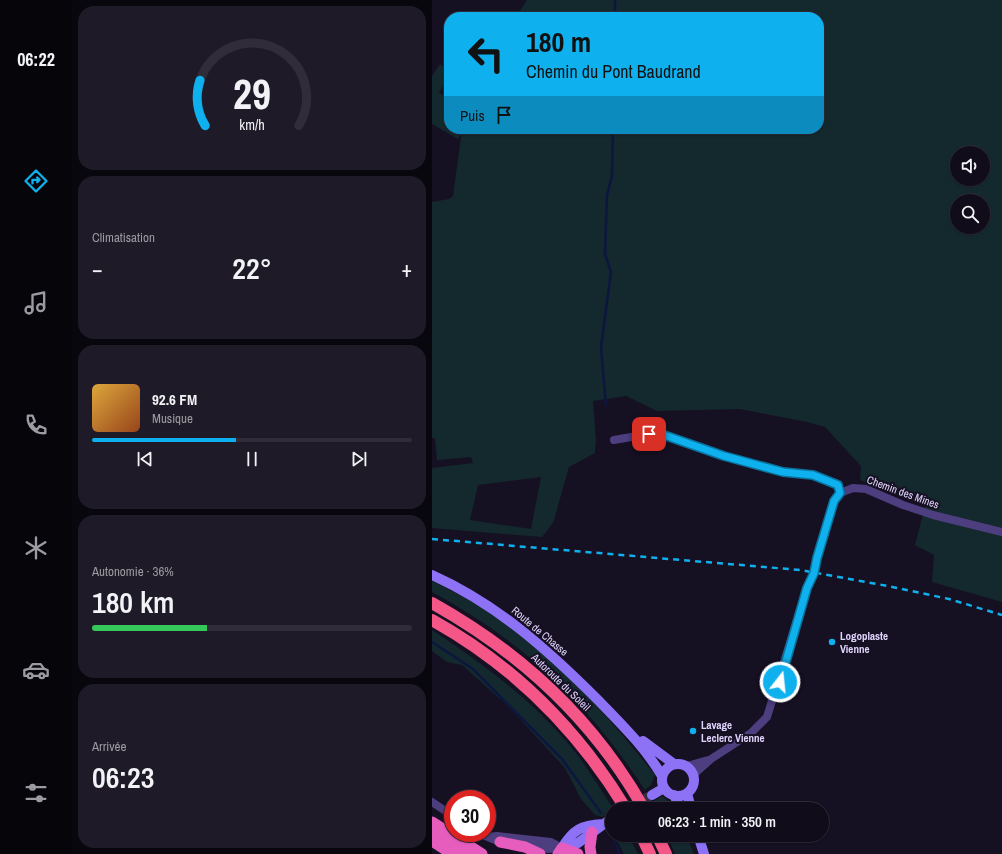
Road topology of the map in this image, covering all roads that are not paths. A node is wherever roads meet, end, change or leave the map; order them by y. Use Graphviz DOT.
graph roads {
  1 [pos="614,440"];
  2 [pos="840,493"];
  3 [pos="1002,532"];
  4 [pos="432,575"];
  5 [pos="432,603"];
  6 [pos="432,620"];
  7 [pos="619,722"];
  8 [pos="710,759"];
  9 [pos="674,764"];
  10 [pos="687,766"];
  11 [pos="694,775"];
  12 [pos="662,776"];
  13 [pos="664,788"];
  14 [pos="687,793"];
  15 [pos="652,795"];
  16 [pos="674,796"];
  17 [pos="432,802"];
  18 [pos="621,802"];
  19 [pos="639,802"];
  20 [pos="677,802"];
  21 [pos="689,802"];
  22 [pos="444,810"];
  23 [pos="432,822"];
  24 [pos="603,824"];
  25 [pos="592,832"];
  26 [pos="432,833"];
  27 [pos="496,836"];
  28 [pos="432,840"];
  29 [pos="496,841"];
  30 [pos="500,842"];
  31 [pos="644,842"];
  32 [pos="660,842"];
  33 [pos="700,842"];
  34 [pos="560,851"];
  35 [pos="474,852"];
  36 [pos="452,854"];
  37 [pos="493,854"];
  38 [pos="540,854"];
  39 [pos="578,854"];
  40 [pos="591,854"];
  41 [pos="650,854"];
  42 [pos="666,854"];
  43 [pos="704,854"];
  1 -- 2 [label="street"];
  2 -- 3 [label="street, Chemin des Mines"];
  2 -- 8 [label="street"];
  4 -- 7 [label="main road, Route de Chasse"];
  5 -- 19 [label="highway, Autoroute du Soleil"];
  6 -- 18 [label="highway"];
  7 -- 9 [label="main road, Route de Chasse"];
  7 -- 12 [label="main road, Route de Chasse"];
  8 -- 10 [label="street"];
  8 -- 11 [label="street"];
  9 -- 10 [label="main road"];
  9 -- 12 [label="main road"];
  10 -- 11 [label="main road"];
  11 -- 14 [label="main road"];
  12 -- 13 [label="main road"];
  13 -- 15 [label="main road"];
  13 -- 16 [label="main road"];
  14 -- 16 [label="main road"];
  14 -- 21 [label="main road"];
  16 -- 20 [label="main road"];
  17 -- 22 [label="street"];
  23 -- 35 [label="highway"];
  24 -- 25 [label="main road"];
  24 -- 34 [label="main road"];
  25 -- 34 [label="main road"];
  25 -- 40 [label="highway"];
  26 -- 35 [label="highway"];
  27 -- 34 [label="street"];
  28 -- 36 [label="highway"];
  29 -- 30 [label="street"];
  30 -- 34 [label="street"];
  30 -- 38 [label="highway"];
  31 -- 41 [label="highway"];
  32 -- 42 [label="highway"];
  33 -- 43 [label="main road"];
  34 -- 39 [label="highway"];
  35 -- 37 [label="highway"];
}
